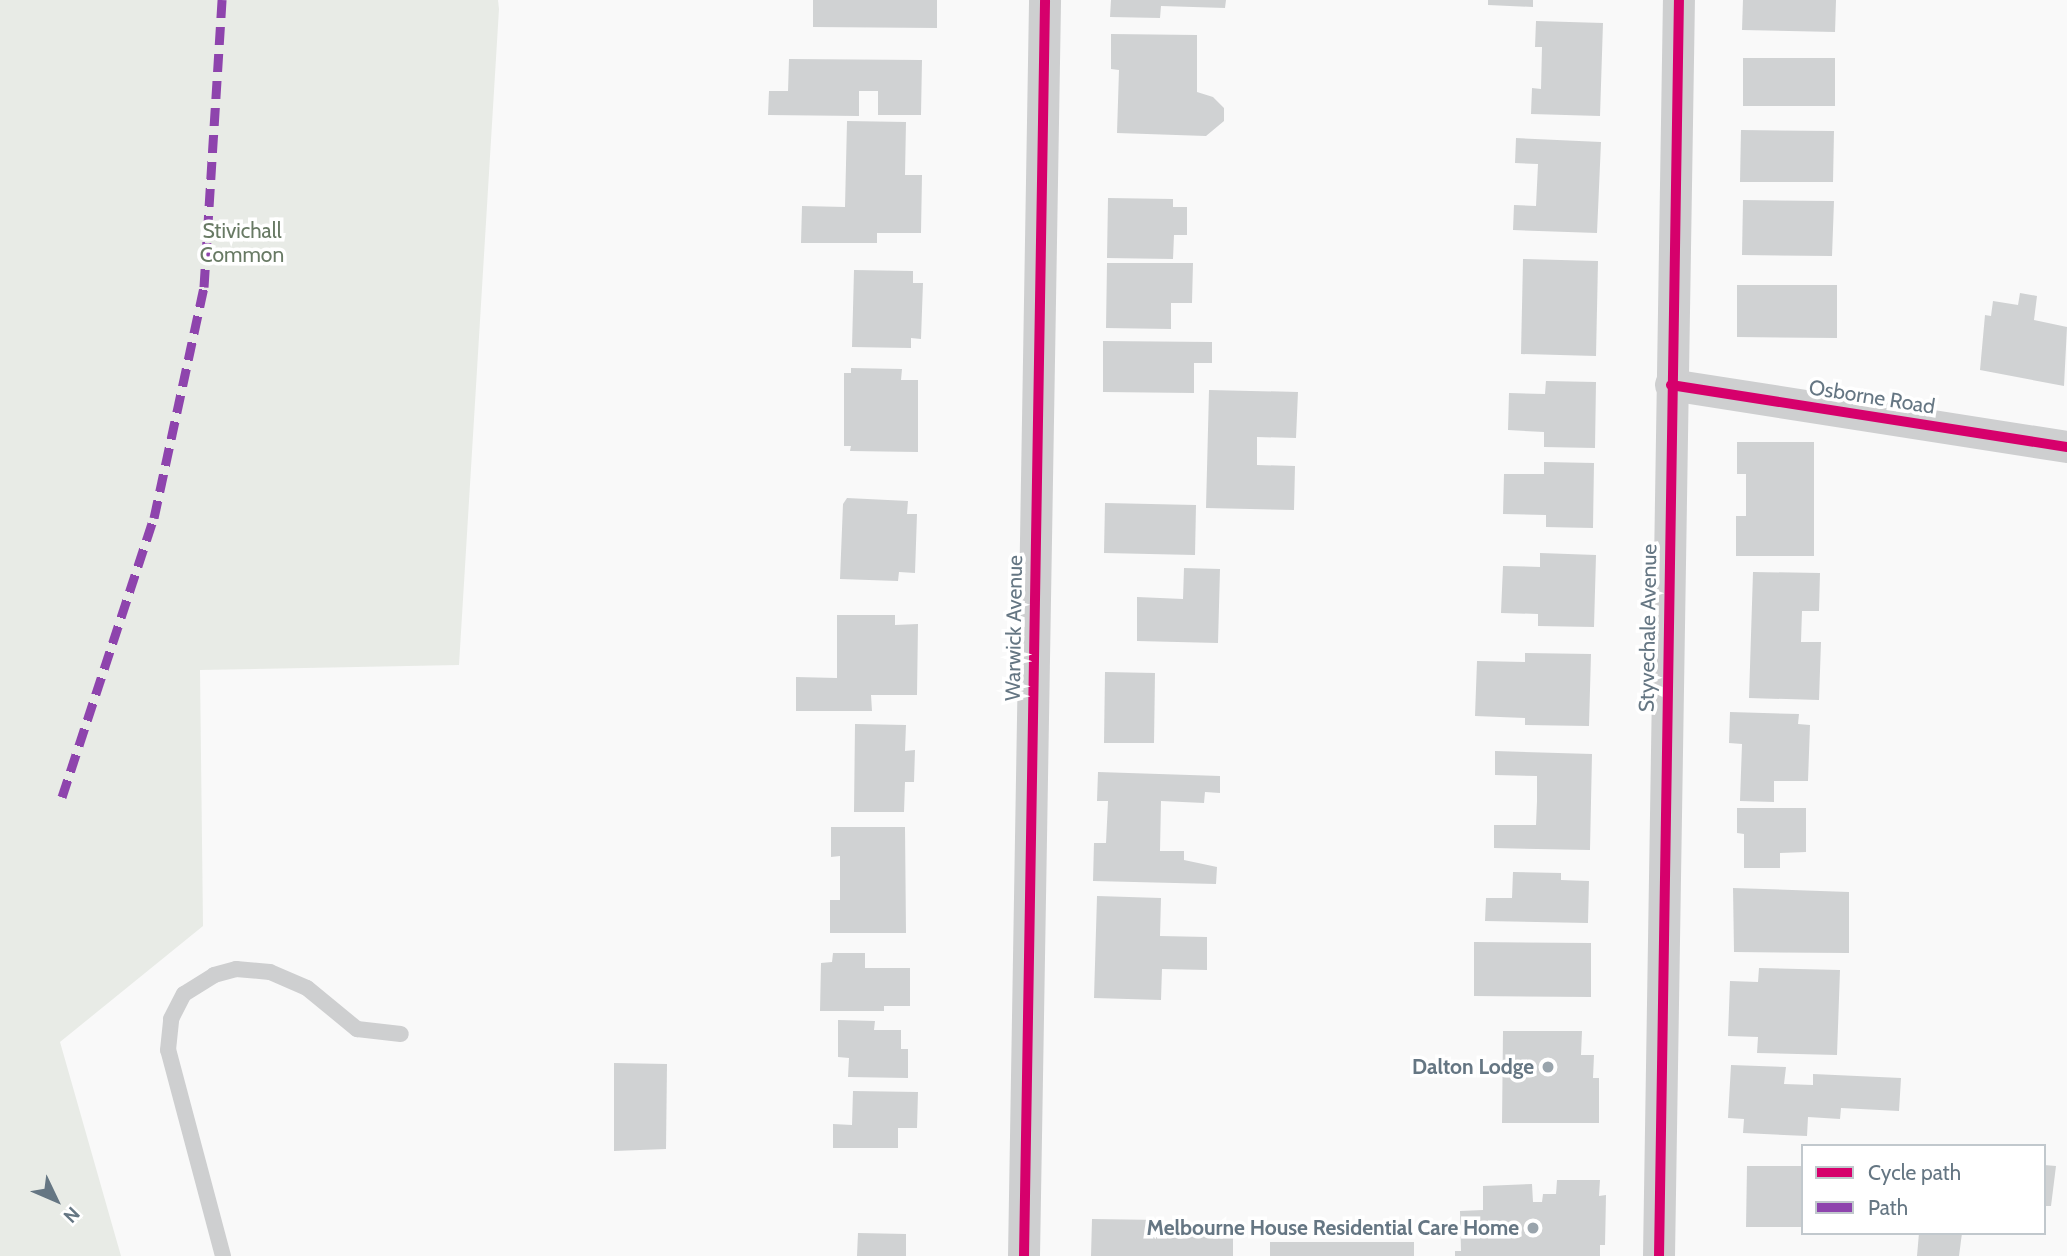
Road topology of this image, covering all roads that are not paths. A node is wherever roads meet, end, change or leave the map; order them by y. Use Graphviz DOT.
graph roads {
  1 [pos="1045,0"];
  2 [pos="1679,0"];
  3 [pos="1671,385"];
  4 [pos="2067,447"];
  5 [pos="401,1034"];
  6 [pos="223,1256"];
  7 [pos="1024,1256"];
  8 [pos="1658,1256"];
  1 -- 7 [label="street, Warwick Avenue"];
  2 -- 3 [label="street, Styvechale Avenue"];
  3 -- 4 [label="street, Osborne Road"];
  3 -- 8 [label="street, Styvechale Avenue"];
  5 -- 6 [label="lane"];
}
